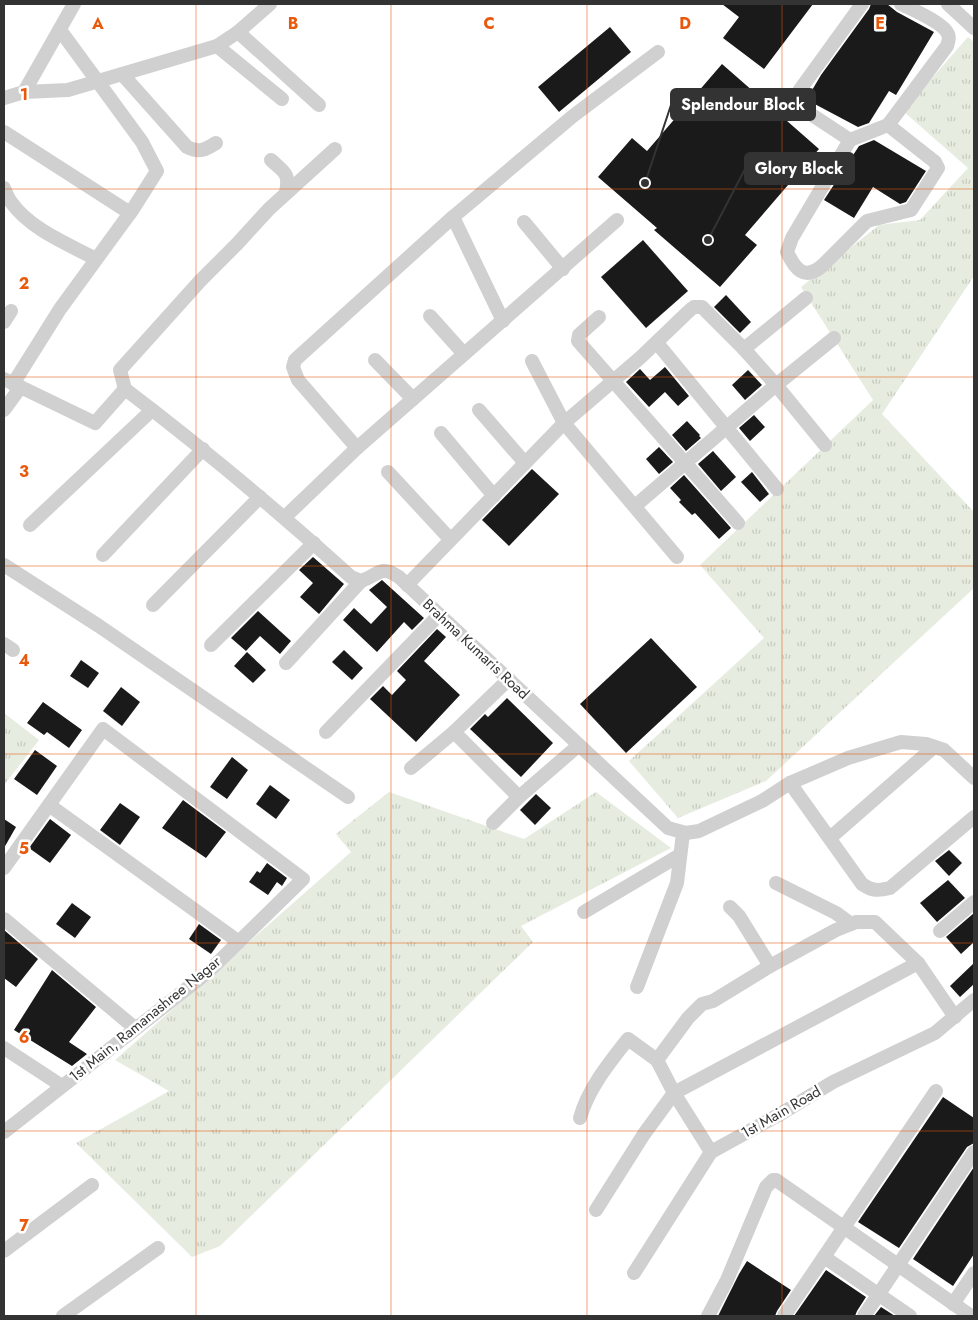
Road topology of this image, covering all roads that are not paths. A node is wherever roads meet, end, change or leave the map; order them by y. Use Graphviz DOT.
graph roads {
  1 [pos="74,4"];
  2 [pos="270,4"];
  3 [pos="862,4"];
  4 [pos="901,4"];
  5 [pos="956,11"];
  6 [pos="974,28"];
  7 [pos="60,30"];
  8 [pos="945,30"];
  9 [pos="238,32"];
  10 [pos="217,46"];
  11 [pos="658,52"];
  12 [pos="122,74"];
  13 [pos="98,81"];
  14 [pos="24,92"];
  15 [pos="4,98"];
  16 [pos="282,99"];
  17 [pos="319,105"];
  18 [pos="888,125"];
  19 [pos="4,132"];
  20 [pos="850,140"];
  21 [pos="216,144"];
  22 [pos="334,149"];
  23 [pos="271,160"];
  24 [pos="4,188"];
  25 [pos="286,192"];
  26 [pos="130,213"];
  27 [pos="453,217"];
  28 [pos="617,220"];
  29 [pos="524,222"];
  30 [pos="96,259"];
  31 [pos="563,269"];
  32 [pos="806,298"];
  33 [pos="430,316"];
  34 [pos="599,316"];
  35 [pos="503,321"];
  36 [pos="834,338"];
  37 [pos="657,343"];
  38 [pos="744,349"];
  39 [pos="464,354"];
  40 [pos="375,360"];
  41 [pos="532,361"];
  42 [pos="614,381"];
  43 [pos="12,384"];
  44 [pos="776,385"];
  45 [pos="125,389"];
  46 [pos="413,399"];
  47 [pos="4,410"];
  48 [pos="152,410"];
  49 [pos="479,410"];
  50 [pos="564,423"];
  51 [pos="727,428"];
  52 [pos="441,433"];
  53 [pos="825,445"];
  54 [pos="357,448"];
  55 [pos="203,449"];
  56 [pos="525,463"];
  57 [pos="686,464"];
  58 [pos="388,472"];
  59 [pos="777,490"];
  60 [pos="494,496"];
  61 [pos="260,497"];
  62 [pos="635,506"];
  63 [pos="285,517"];
  64 [pos="738,523"];
  65 [pos="30,525"];
  66 [pos="450,540"];
  67 [pos="314,543"];
  68 [pos="103,555"];
  69 [pos="678,557"];
  70 [pos="4,565"];
  71 [pos="361,581"];
  72 [pos="407,585"];
  73 [pos="153,605"];
  74 [pos="439,615"];
  75 [pos="212,645"];
  76 [pos="286,663"];
  77 [pos="509,679"];
  78 [pos="326,732"];
  79 [pos="454,732"];
  80 [pos="579,745"];
  81 [pos="934,747"];
  82 [pos="411,768"];
  83 [pos="974,778"];
  84 [pos="790,783"];
  85 [pos="348,797"];
  86 [pos="519,797"];
  87 [pos="49,805"];
  88 [pos="974,817"];
  89 [pos="493,823"];
  90 [pos="683,833"];
  91 [pos="830,838"];
  92 [pos="680,855"];
  93 [pos="4,868"];
  94 [pos="776,883"];
  95 [pos="974,902"];
  96 [pos="730,907"];
  97 [pos="584,912"];
  98 [pos="4,919"];
  99 [pos="851,924"];
  100 [pos="940,931"];
  101 [pos="238,942"];
  102 [pos="918,963"];
  103 [pos="770,966"];
  104 [pos="638,987"];
  105 [pos="974,1000"];
  106 [pos="955,1017"];
  107 [pos="135,1028"];
  108 [pos="4,1048"];
  109 [pos="657,1060"];
  110 [pos="62,1086"];
  111 [pos="936,1091"];
  112 [pos="674,1093"];
  113 [pos="580,1118"];
  114 [pos="4,1132"];
  115 [pos="711,1152"];
  116 [pos="974,1152"];
  117 [pos="92,1185"];
  118 [pos="596,1210"];
  119 [pos="844,1228"];
  120 [pos="158,1248"];
  121 [pos="4,1250"];
  122 [pos="824,1257"];
  123 [pos="898,1266"];
  124 [pos="634,1273"];
  125 [pos="974,1273"];
  126 [pos="878,1295"];
  127 [pos="953,1304"];
  128 [pos="63,1316"];
  129 [pos="708,1316"];
  130 [pos="784,1316"];
  131 [pos="864,1316"];
  132 [pos="910,1316"];
  133 [pos="971,1316"];
  1 -- 7 [label="street"];
  2 -- 9 [label="street"];
  3 -- 20 [label="street"];
  4 -- 8 [label="street"];
  5 -- 6 [label="street"];
  5 -- 8 [label="street"];
  7 -- 13 [label="street"];
  7 -- 14 [label="street"];
  8 -- 18 [label="street"];
  9 -- 10 [label="street"];
  9 -- 17 [label="street"];
  10 -- 12 [label="street"];
  10 -- 16 [label="street"];
  11 -- 27 [label="street"];
  12 -- 13 [label="street"];
  12 -- 21 [label="street"];
  13 -- 14 [label="street"];
  13 -- 26 [label="street"];
  14 -- 15 [label="street"];
  18 -- 20 [label="street"];
  18 -- 20 [label="street"];
  19 -- 26 [label="street"];
  22 -- 25 [label="street"];
  23 -- 25 [label="street"];
  24 -- 30 [label="street"];
  25 -- 45 [label="street"];
  26 -- 30 [label="street"];
  27 -- 35 [label="street"];
  27 -- 54 [label="street"];
  28 -- 31 [label="street"];
  29 -- 31 [label="street"];
  30 -- 43 [label="street"];
  31 -- 35 [label="street"];
  32 -- 38 [label="street"];
  33 -- 39 [label="street"];
  34 -- 42 [label="street"];
  35 -- 39 [label="street"];
  36 -- 44 [label="street"];
  37 -- 38 [label="street"];
  37 -- 42 [label="street"];
  37 -- 51 [label="street"];
  38 -- 44 [label="street"];
  39 -- 46 [label="street"];
  40 -- 46 [label="street"];
  41 -- 50 [label="street"];
  42 -- 50 [label="street"];
  42 -- 57 [label="street"];
  43 -- 45 [label="street"];
  43 -- 47 [label="street"];
  44 -- 51 [label="street"];
  44 -- 53 [label="street"];
  45 -- 48 [label="street"];
  46 -- 54 [label="street"];
  48 -- 55 [label="street"];
  48 -- 65 [label="street"];
  49 -- 56 [label="street"];
  50 -- 56 [label="street"];
  50 -- 62 [label="street"];
  51 -- 57 [label="street"];
  51 -- 59 [label="street"];
  52 -- 60 [label="street"];
  54 -- 63 [label="street"];
  55 -- 61 [label="street"];
  55 -- 68 [label="street"];
  56 -- 60 [label="street"];
  57 -- 62 [label="street"];
  57 -- 64 [label="street"];
  58 -- 66 [label="street"];
  60 -- 66 [label="street"];
  61 -- 63 [label="street"];
  61 -- 73 [label="street"];
  62 -- 69 [label="street"];
  63 -- 67 [label="street"];
  66 -- 72 [label="street"];
  67 -- 71 [label="street"];
  67 -- 75 [label="street"];
  70 -- 85 [label="street"];
  71 -- 72 [label="street, Brahma Kumaris Road"];
  71 -- 76 [label="street"];
  72 -- 74 [label="street, Brahma Kumaris Road"];
  74 -- 77 [label="street, Brahma Kumaris Road"];
  74 -- 78 [label="street"];
  77 -- 79 [label="street"];
  77 -- 80 [label="street, Brahma Kumaris Road"];
  79 -- 82 [label="street"];
  79 -- 86 [label="street"];
  80 -- 86 [label="street"];
  80 -- 90 [label="street, Brahma Kumaris Road"];
  81 -- 83 [label="street"];
  81 -- 84 [label="street"];
  81 -- 91 [label="street"];
  84 -- 90 [label="street"];
  84 -- 91 [label="street"];
  86 -- 89 [label="street"];
  87 -- 93 [label="street"];
  87 -- 101 [label="street"];
  87 -- 101 [label="street, 1st Main, Ramanashree Nagar"];
  88 -- 91 [label="street"];
  90 -- 92 [label="street"];
  92 -- 97 [label="street"];
  92 -- 104 [label="street"];
  94 -- 99 [label="street"];
  95 -- 100 [label="street"];
  96 -- 103 [label="street"];
  98 -- 107 [label="street"];
  99 -- 102 [label="street"];
  99 -- 103 [label="street"];
  101 -- 107 [label="street, 1st Main, Ramanashree Nagar"];
  102 -- 106 [label="street"];
  102 -- 112 [label="street"];
  103 -- 109 [label="street"];
  105 -- 106 [label="street, 1st Main Road"];
  106 -- 115 [label="street, 1st Main Road"];
  107 -- 110 [label="street, 1st Main, Ramanashree Nagar"];
  108 -- 110 [label="street"];
  109 -- 112 [label="street"];
  109 -- 113 [label="street"];
  110 -- 114 [label="street, 1st Main, Ramanashree Nagar"];
  111 -- 119 [label="street"];
  112 -- 115 [label="street"];
  112 -- 118 [label="street"];
  115 -- 124 [label="street, 1st Main Road"];
  116 -- 123 [label="street"];
  117 -- 121 [label="street"];
  119 -- 122 [label="street"];
  119 -- 123 [label="street"];
  119 -- 129 [label="street"];
  120 -- 128 [label="street"];
  122 -- 126 [label="street"];
  122 -- 130 [label="street"];
  123 -- 126 [label="street"];
  123 -- 127 [label="street"];
  125 -- 127 [label="street"];
  126 -- 131 [label="street"];
  126 -- 132 [label="street"];
  127 -- 133 [label="street"];
}
